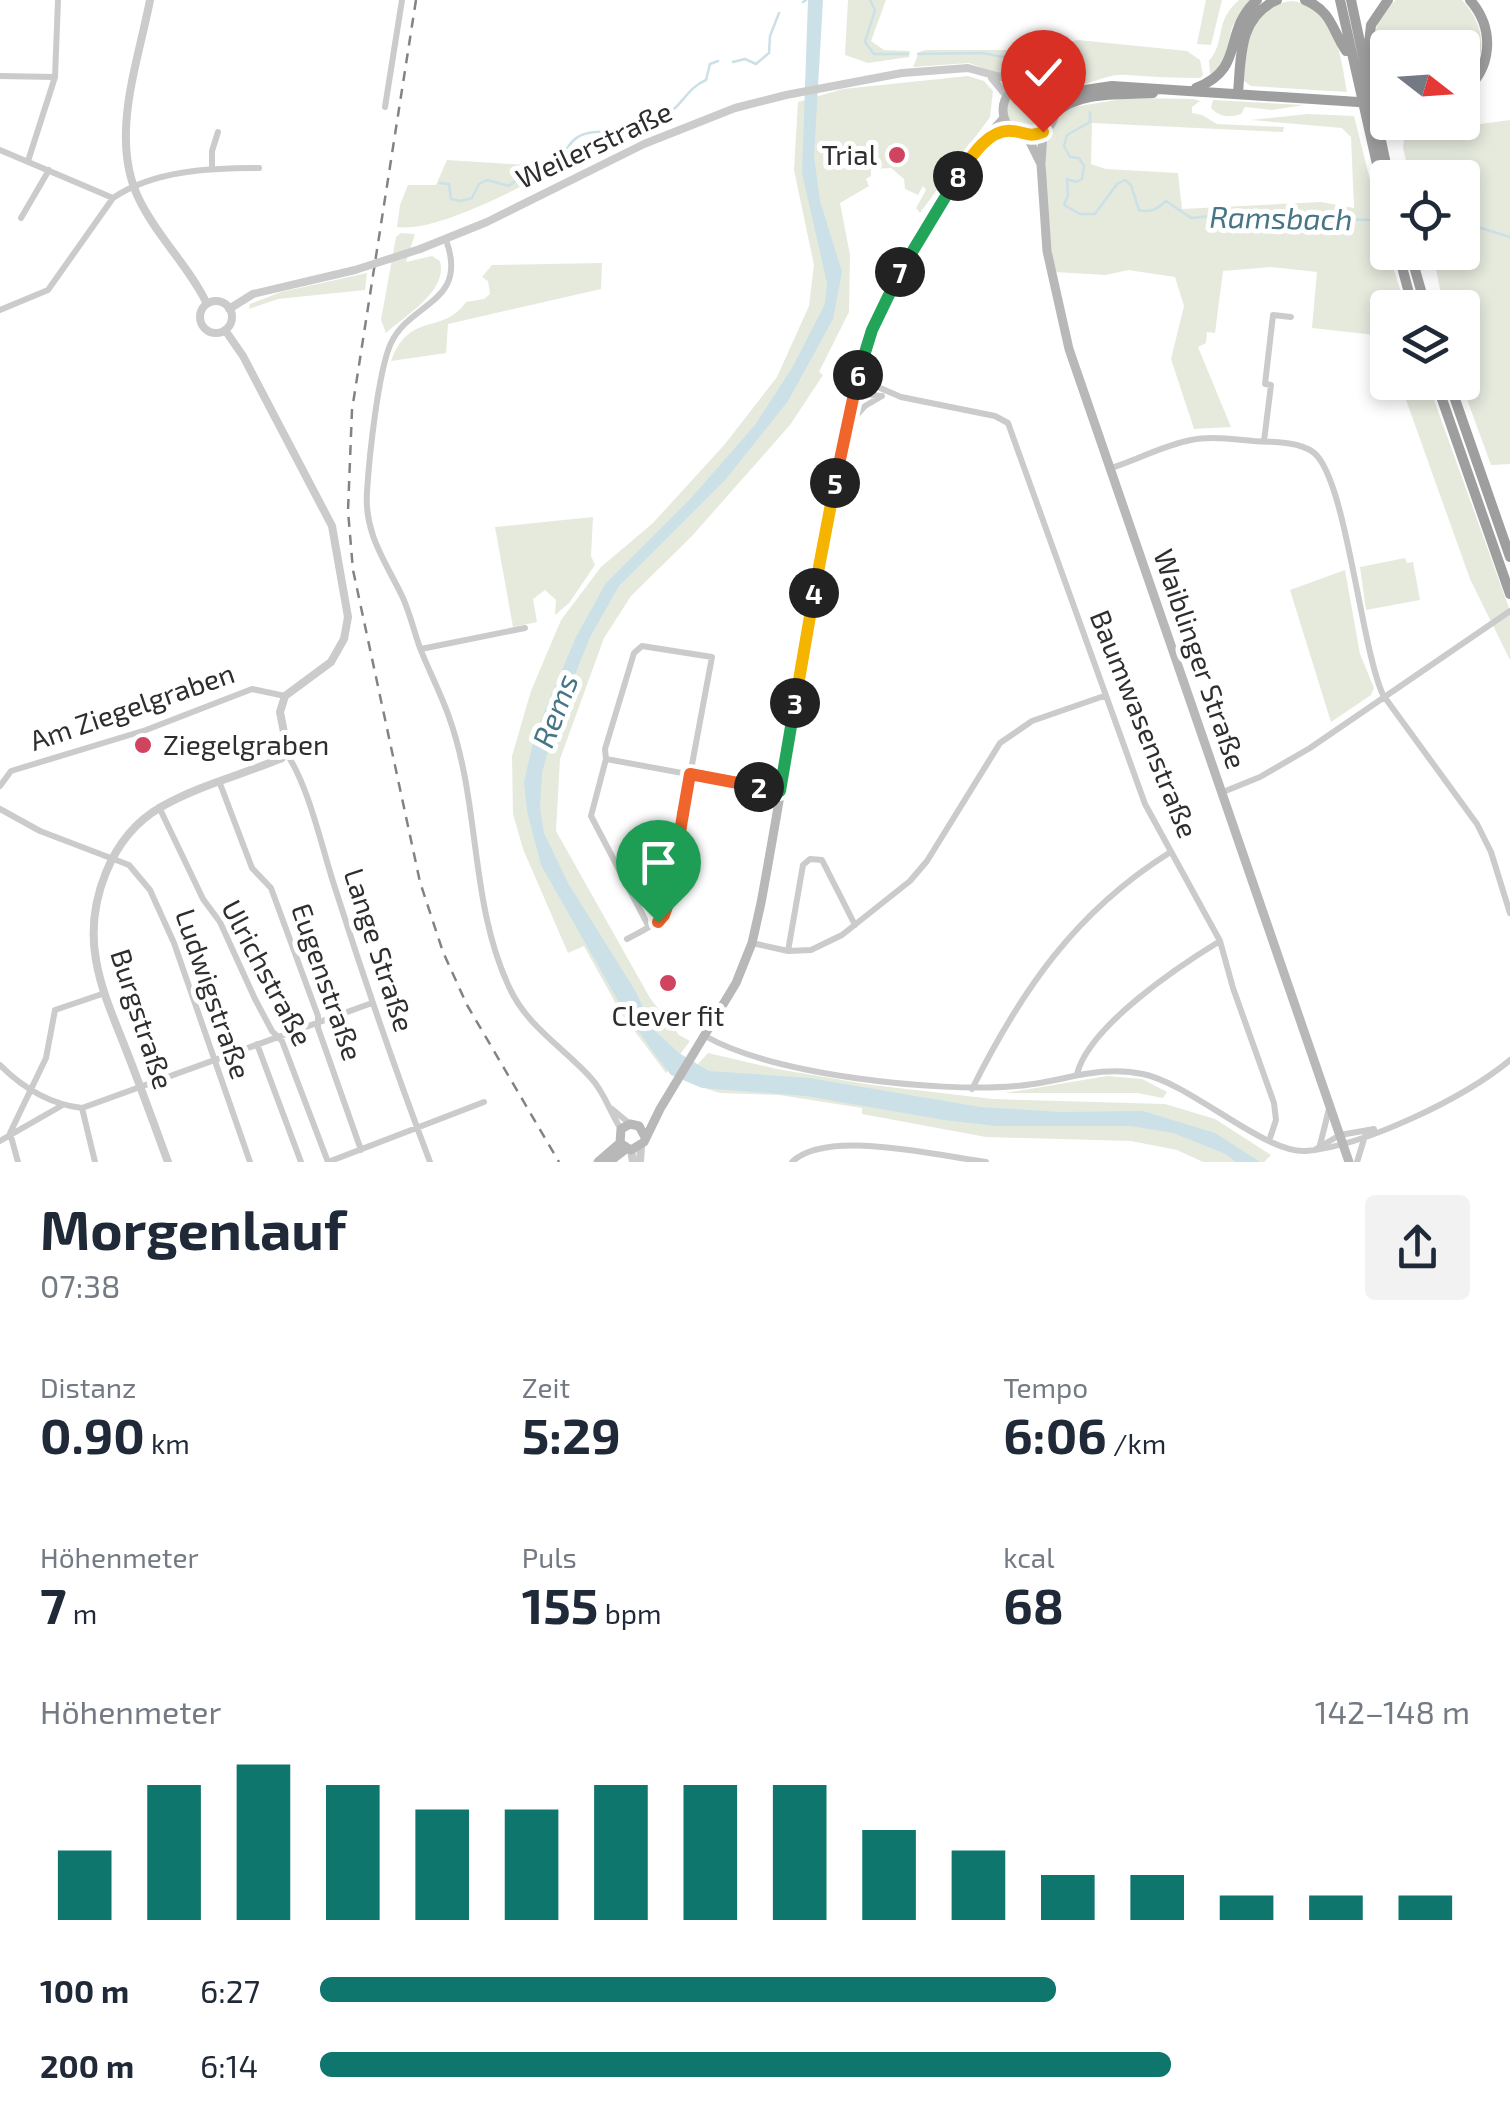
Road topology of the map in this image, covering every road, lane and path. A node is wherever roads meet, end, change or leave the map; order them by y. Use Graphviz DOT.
graph roads {
  1 [pos="58,0"];
  2 [pos="150,0"];
  3 [pos="402,0"];
  4 [pos="1258,0"];
  5 [pos="1277,0"];
  6 [pos="1305,0"];
  7 [pos="1340,0"];
  8 [pos="1352,0"];
  9 [pos="1388,0"];
  10 [pos="1470,0"];
  11 [pos="1350,58"];
  12 [pos="1365,70"];
  13 [pos="1480,71"];
  14 [pos="989,75"];
  15 [pos="0,76"];
  16 [pos="54,77"];
  17 [pos="1026,84"];
  18 [pos="1167,89"];
  19 [pos="1194,89"];
  20 [pos="1238,92"];
  21 [pos="1050,95"];
  22 [pos="1007,96"];
  23 [pos="1370,102"];
  24 [pos="385,107"];
  25 [pos="1054,114"];
  26 [pos="1004,118"];
  27 [pos="1012,130"];
  28 [pos="218,132"];
  29 [pos="1043,132"];
  30 [pos="1027,136"];
  31 [pos="985,141"];
  32 [pos="0,150"];
  33 [pos="1375,160"];
  34 [pos="1386,160"];
  35 [pos="28,161"];
  36 [pos="1041,164"];
  37 [pos="212,168"];
  38 [pos="259,168"];
  39 [pos="49,170"];
  40 [pos="133,184"];
  41 [pos="113,198"];
  42 [pos="21,218"];
  43 [pos="446,240"];
  44 [pos="207,304"];
  45 [pos="229,309"];
  46 [pos="0,310"];
  47 [pos="1291,317"];
  48 [pos="225,330"];
  49 [pos="857,378"];
  50 [pos="853,392"];
  51 [pos="882,396"];
  52 [pos="901,397"];
  53 [pos="1442,400"];
  54 [pos="1455,400"];
  55 [pos="844,430"];
  56 [pos="1264,441"];
  57 [pos="1111,468"];
  58 [pos="1510,557"];
  59 [pos="1510,594"];
  60 [pos="1510,611"];
  61 [pos="525,628"];
  62 [pos="421,649"];
  63 [pos="1383,694"];
  64 [pos="285,696"];
  65 [pos="1104,696"];
  66 [pos="286,754"];
  67 [pos="606,760"];
  68 [pos="690,774"];
  69 [pos="218,780"];
  70 [pos="0,786"];
  71 [pos="780,791"];
  72 [pos="1223,792"];
  73 [pos="159,808"];
  74 [pos="0,810"];
  75 [pos="1169,853"];
  76 [pos="111,858"];
  77 [pos="1510,913"];
  78 [pos="856,924"];
  79 [pos="649,927"];
  80 [pos="628,939"];
  81 [pos="1220,940"];
  82 [pos="752,942"];
  83 [pos="788,951"];
  84 [pos="104,992"];
  85 [pos="372,1003"];
  86 [pos="318,1022"];
  87 [pos="705,1036"];
  88 [pos="277,1037"];
  89 [pos="257,1044"];
  90 [pos="213,1060"];
  91 [pos="1510,1060"];
  92 [pos="0,1065"];
  93 [pos="1078,1074"];
  94 [pos="141,1088"];
  95 [pos="29,1089"];
  96 [pos="972,1089"];
  97 [pos="45,1097"];
  98 [pos="484,1102"];
  99 [pos="1330,1103"];
  100 [pos="62,1106"];
  101 [pos="82,1108"];
  102 [pos="660,1109"];
  103 [pos="44,1114"];
  104 [pos="630,1127"];
  105 [pos="1381,1128"];
  106 [pos="418,1130"];
  107 [pos="10,1133"];
  108 [pos="1365,1136"];
  109 [pos="0,1141"];
  110 [pos="1269,1141"];
  111 [pos="1342,1141"];
  112 [pos="633,1145"];
  113 [pos="360,1150"];
  114 [pos="1315,1150"];
  115 [pos="1301,1152"];
  116 [pos="18,1162"];
  117 [pos="94,1162"];
  118 [pos="168,1162"];
  119 [pos="250,1162"];
  120 [pos="301,1162"];
  121 [pos="328,1162"];
  122 [pos="430,1162"];
  123 [pos="598,1162"];
  124 [pos="609,1162"];
  125 [pos="637,1162"];
  126 [pos="792,1162"];
  127 [pos="986,1162"];
  128 [pos="1303,1162"];
  129 [pos="1353,1162"];
  1 -- 16 [label="street"];
  2 -- 40 [label="street"];
  3 -- 24 [label="street"];
  4 -- 19 [label="highway"];
  5 -- 20 [label="highway"];
  6 -- 11 [label="highway"];
  7 -- 11 [label="highway"];
  8 -- 12 [label="highway"];
  9 -- 12 [label="highway"];
  10 -- 13 [label="highway"];
  11 -- 33 [label="highway"];
  12 -- 34 [label="highway"];
  14 -- 17 [label="street, Weilerstraße"];
  14 -- 22 [label="street"];
  14 -- 43 [label="street, Weilerstraße"];
  15 -- 16 [label="street"];
  16 -- 35 [label="street"];
  17 -- 21 [label="main road"];
  17 -- 22 [label="main road"];
  18 -- 19 [label="highway"];
  18 -- 21 [label="highway"];
  18 -- 25 [label="highway"];
  19 -- 20 [label="highway"];
  20 -- 23 [label="highway, bridge"];
  21 -- 25 [label="main road"];
  22 -- 26 [label="main road"];
  25 -- 29 [label="main road"];
  26 -- 27 [label="main road"];
  26 -- 31 [label="main road"];
  27 -- 30 [label="main road"];
  27 -- 31 [label="main road"];
  28 -- 37 [label="street"];
  29 -- 30 [label="main road"];
  29 -- 36 [label="main road, Waiblinger Straße"];
  30 -- 36 [label="main road, Waiblinger Straße"];
  31 -- 49 [label="main road"];
  32 -- 35 [label="street"];
  35 -- 39 [label="street"];
  36 -- 57 [label="main road, Waiblinger Straße"];
  37 -- 38 [label="street"];
  37 -- 40 [label="street"];
  39 -- 41 [label="street"];
  39 -- 42 [label="street"];
  40 -- 41 [label="street"];
  40 -- 44 [label="street"];
  41 -- 46 [label="street"];
  43 -- 45 [label="street, Weilerstraße, bridge"];
  43 -- 62 [label="street"];
  44 -- 45 [label="street"];
  44 -- 48 [label="street"];
  45 -- 48 [label="street"];
  47 -- 56 [label="street"];
  48 -- 64 [label="street"];
  49 -- 50 [label="main road"];
  49 -- 52 [label="street, Baumwasenstraße"];
  50 -- 51 [label="street, Baumwasenstraße"];
  50 -- 55 [label="main road"];
  51 -- 52 [label="street, Baumwasenstraße"];
  51 -- 55 [label="street"];
  52 -- 65 [label="street, Baumwasenstraße"];
  53 -- 59 [label="highway"];
  54 -- 58 [label="highway"];
  55 -- 71 [label="main road"];
  56 -- 57 [label="street"];
  56 -- 63 [label="street"];
  57 -- 72 [label="main road, Waiblinger Straße"];
  60 -- 63 [label="street"];
  61 -- 62 [label="street"];
  62 -- 104 [label="street"];
  63 -- 72 [label="street"];
  63 -- 77 [label="street"];
  64 -- 66 [label="street"];
  64 -- 70 [label="street, Am Ziegelgraben"];
  65 -- 75 [label="street, Baumwasenstraße"];
  65 -- 78 [label="street"];
  66 -- 69 [label="street, Burgstraße"];
  66 -- 85 [label="street, Lange Straße"];
  67 -- 68 [label="street"];
  67 -- 68 [label="street"];
  67 -- 79 [label="street"];
  68 -- 71 [label="street"];
  68 -- 79 [label="street"];
  69 -- 73 [label="street, Burgstraße"];
  69 -- 86 [label="street, Eugenstraße"];
  71 -- 82 [label="main road"];
  72 -- 99 [label="main road, Waiblinger Straße"];
  73 -- 76 [label="street, Burgstraße"];
  73 -- 88 [label="street, Ulrichstraße"];
  74 -- 76 [label="street"];
  75 -- 81 [label="street, Baumwasenstraße"];
  75 -- 96 [label="street"];
  76 -- 84 [label="street, Burgstraße"];
  76 -- 90 [label="street, Ludwigstraße"];
  78 -- 83 [label="street"];
  78 -- 83 [label="street"];
  79 -- 80 [label="street"];
  81 -- 93 [label="street"];
  81 -- 110 [label="street, Baumwasenstraße"];
  82 -- 83 [label="street"];
  82 -- 87 [label="main road"];
  84 -- 94 [label="street, Burgstraße"];
  84 -- 95 [label="street"];
  85 -- 86 [label="street"];
  85 -- 106 [label="street, Lange Straße"];
  86 -- 88 [label="street"];
  86 -- 113 [label="street, Eugenstraße"];
  87 -- 96 [label="street"];
  87 -- 102 [label="main road"];
  88 -- 89 [label="street"];
  88 -- 121 [label="street, Ulrichstraße"];
  89 -- 90 [label="street"];
  89 -- 120 [label="street"];
  90 -- 94 [label="street"];
  90 -- 119 [label="street, Ludwigstraße"];
  91 -- 105 [label="street"];
  92 -- 95 [label="street"];
  93 -- 96 [label="street"];
  93 -- 110 [label="street"];
  94 -- 101 [label="street"];
  94 -- 118 [label="street, Burgstraße"];
  95 -- 97 [label="street"];
  95 -- 107 [label="street"];
  97 -- 100 [label="street"];
  97 -- 103 [label="street"];
  98 -- 106 [label="street"];
  99 -- 111 [label="main road, Waiblinger Straße"];
  99 -- 114 [label="street"];
  100 -- 101 [label="street"];
  100 -- 103 [label="street"];
  101 -- 117 [label="street"];
  102 -- 104 [label="main road"];
  102 -- 112 [label="main road"];
  103 -- 107 [label="street"];
  104 -- 112 [label="main road"];
  104 -- 112 [label="main road"];
  105 -- 108 [label="street"];
  105 -- 111 [label="street"];
  106 -- 113 [label="street"];
  106 -- 122 [label="street, Lange Straße"];
  107 -- 109 [label="street"];
  107 -- 116 [label="street"];
  108 -- 111 [label="street"];
  108 -- 129 [label="street"];
  110 -- 115 [label="street"];
  111 -- 114 [label="street"];
  111 -- 129 [label="main road, Waiblinger Straße"];
  112 -- 123 [label="main road"];
  112 -- 124 [label="main road"];
  112 -- 125 [label="street"];
  113 -- 121 [label="street"];
  114 -- 115 [label="street"];
  115 -- 128 [label="street"];
  126 -- 127 [label="street"];
}
